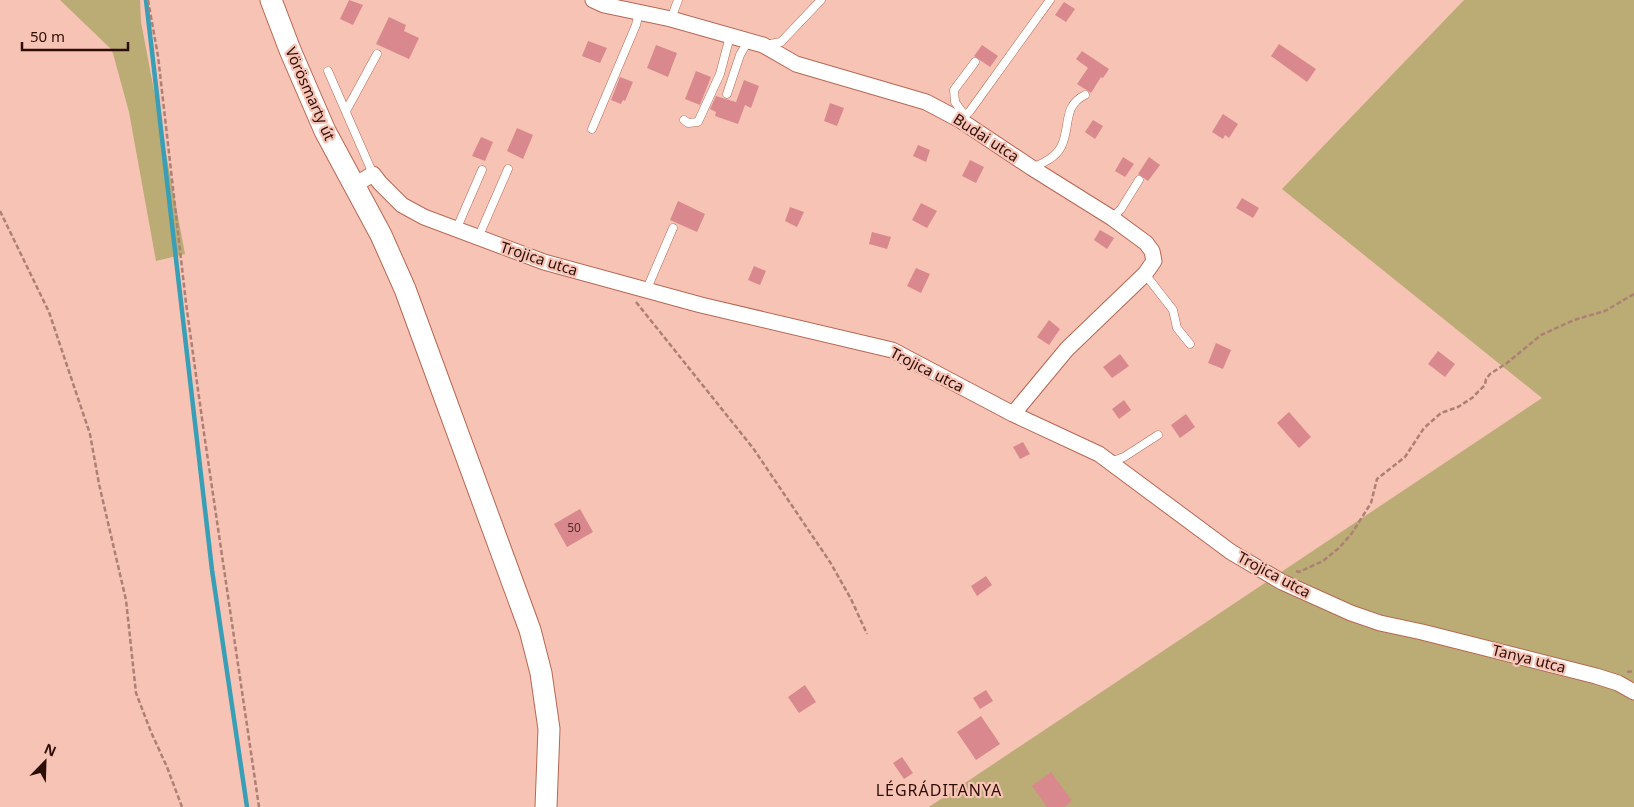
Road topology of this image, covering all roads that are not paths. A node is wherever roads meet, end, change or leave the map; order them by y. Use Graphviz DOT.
graph roads {
  1 [pos="271,0"];
  2 [pos="678,0"];
  3 [pos="821,0"];
  4 [pos="1050,0"];
  5 [pos="601,2"];
  6 [pos="639,12"];
  7 [pos="671,20"];
  8 [pos="730,36"];
  9 [pos="748,41"];
  10 [pos="763,45"];
  11 [pos="377,54"];
  12 [pos="975,62"];
  13 [pos="328,71"];
  14 [pos="727,94"];
  15 [pos="1085,95"];
  16 [pos="346,111"];
  17 [pos="962,118"];
  18 [pos="684,120"];
  19 [pos="592,129"];
  20 [pos="1032,168"];
  21 [pos="508,169"];
  22 [pos="482,170"];
  23 [pos="373,174"];
  24 [pos="1139,180"];
  25 [pos="354,186"];
  26 [pos="1112,218"];
  27 [pos="673,228"];
  28 [pos="456,230"];
  29 [pos="478,238"];
  30 [pos="1145,274"];
  31 [pos="639,289"];
  32 [pos="1190,344"];
  33 [pos="1013,414"];
  34 [pos="1158,435"];
  35 [pos="1110,462"];
  36 [pos="1422,632"];
  37 [pos="1634,692"];
  38 [pos="546,807"];
  1 -- 25 [label="street, Vörösmarty út"];
  2 -- 7 [label="lane"];
  3 -- 10 [label="lane"];
  4 -- 17 [label="lane"];
  5 -- 6 [label="street, Budai utca"];
  6 -- 7 [label="street, Budai utca"];
  6 -- 19 [label="lane"];
  7 -- 8 [label="street, Budai utca"];
  8 -- 9 [label="street, Budai utca"];
  8 -- 18 [label="lane"];
  9 -- 10 [label="street, Budai utca"];
  9 -- 14 [label="lane"];
  10 -- 17 [label="street, Budai utca"];
  11 -- 16 [label="lane"];
  12 -- 17 [label="lane"];
  13 -- 16 [label="lane, Trojica utca"];
  15 -- 20 [label="lane"];
  16 -- 23 [label="lane, Trojica utca"];
  17 -- 20 [label="street, Budai utca"];
  20 -- 26 [label="street, Budai utca"];
  21 -- 29 [label="lane"];
  22 -- 28 [label="lane"];
  23 -- 25 [label="street"];
  23 -- 28 [label="street, Trojica utca"];
  24 -- 26 [label="lane"];
  25 -- 38 [label="street, Vörösmarty út"];
  26 -- 30 [label="street, Budai utca"];
  27 -- 31 [label="lane"];
  28 -- 29 [label="street, Trojica utca"];
  29 -- 31 [label="street, Trojica utca"];
  30 -- 32 [label="lane"];
  30 -- 33 [label="street, Budai utca"];
  31 -- 33 [label="street, Trojica utca"];
  33 -- 35 [label="street, Trojica utca"];
  34 -- 35 [label="lane"];
  35 -- 36 [label="street, Trojica utca"];
  36 -- 37 [label="street, Tanya utca"];
}
